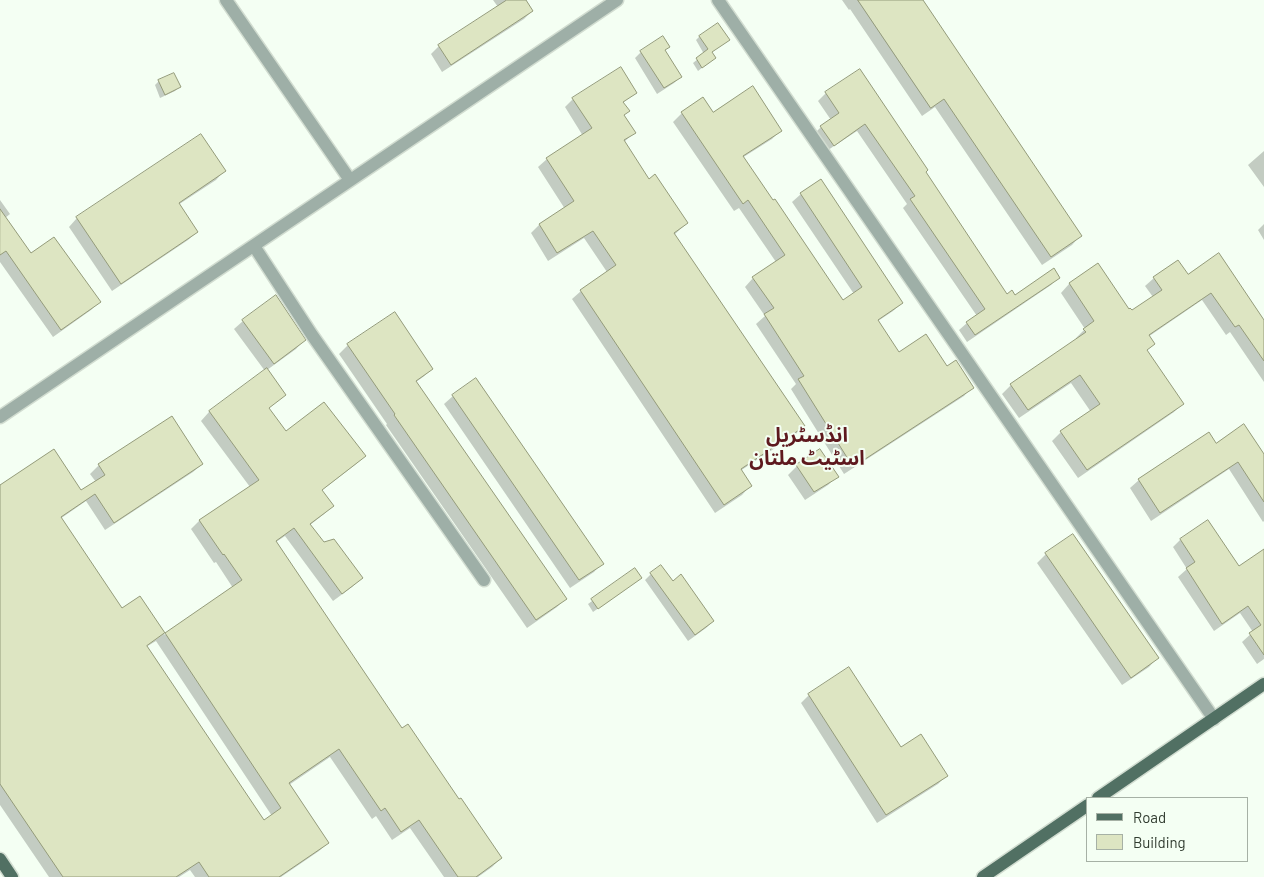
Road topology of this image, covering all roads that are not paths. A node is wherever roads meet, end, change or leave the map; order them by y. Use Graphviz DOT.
graph roads {
  1 [pos="226,0"];
  2 [pos="617,0"];
  3 [pos="718,0"];
  4 [pos="350,180"];
  5 [pos="254,246"];
  6 [pos="0,418"];
  7 [pos="484,580"];
  8 [pos="1264,684"];
  9 [pos="1214,719"];
  10 [pos="1099,797"];
  11 [pos="1086,806"];
  12 [pos="0,859"];
  13 [pos="12,877"];
  14 [pos="983,877"];
  1 -- 4 [label="street"];
  2 -- 4 [label="street"];
  3 -- 9 [label="street"];
  4 -- 5 [label="street"];
  5 -- 6 [label="street"];
  5 -- 7 [label="street"];
  8 -- 9 [label="main road"];
  9 -- 10 [label="main road"];
  11 -- 14 [label="main road"];
  12 -- 13 [label="main road"];
}
